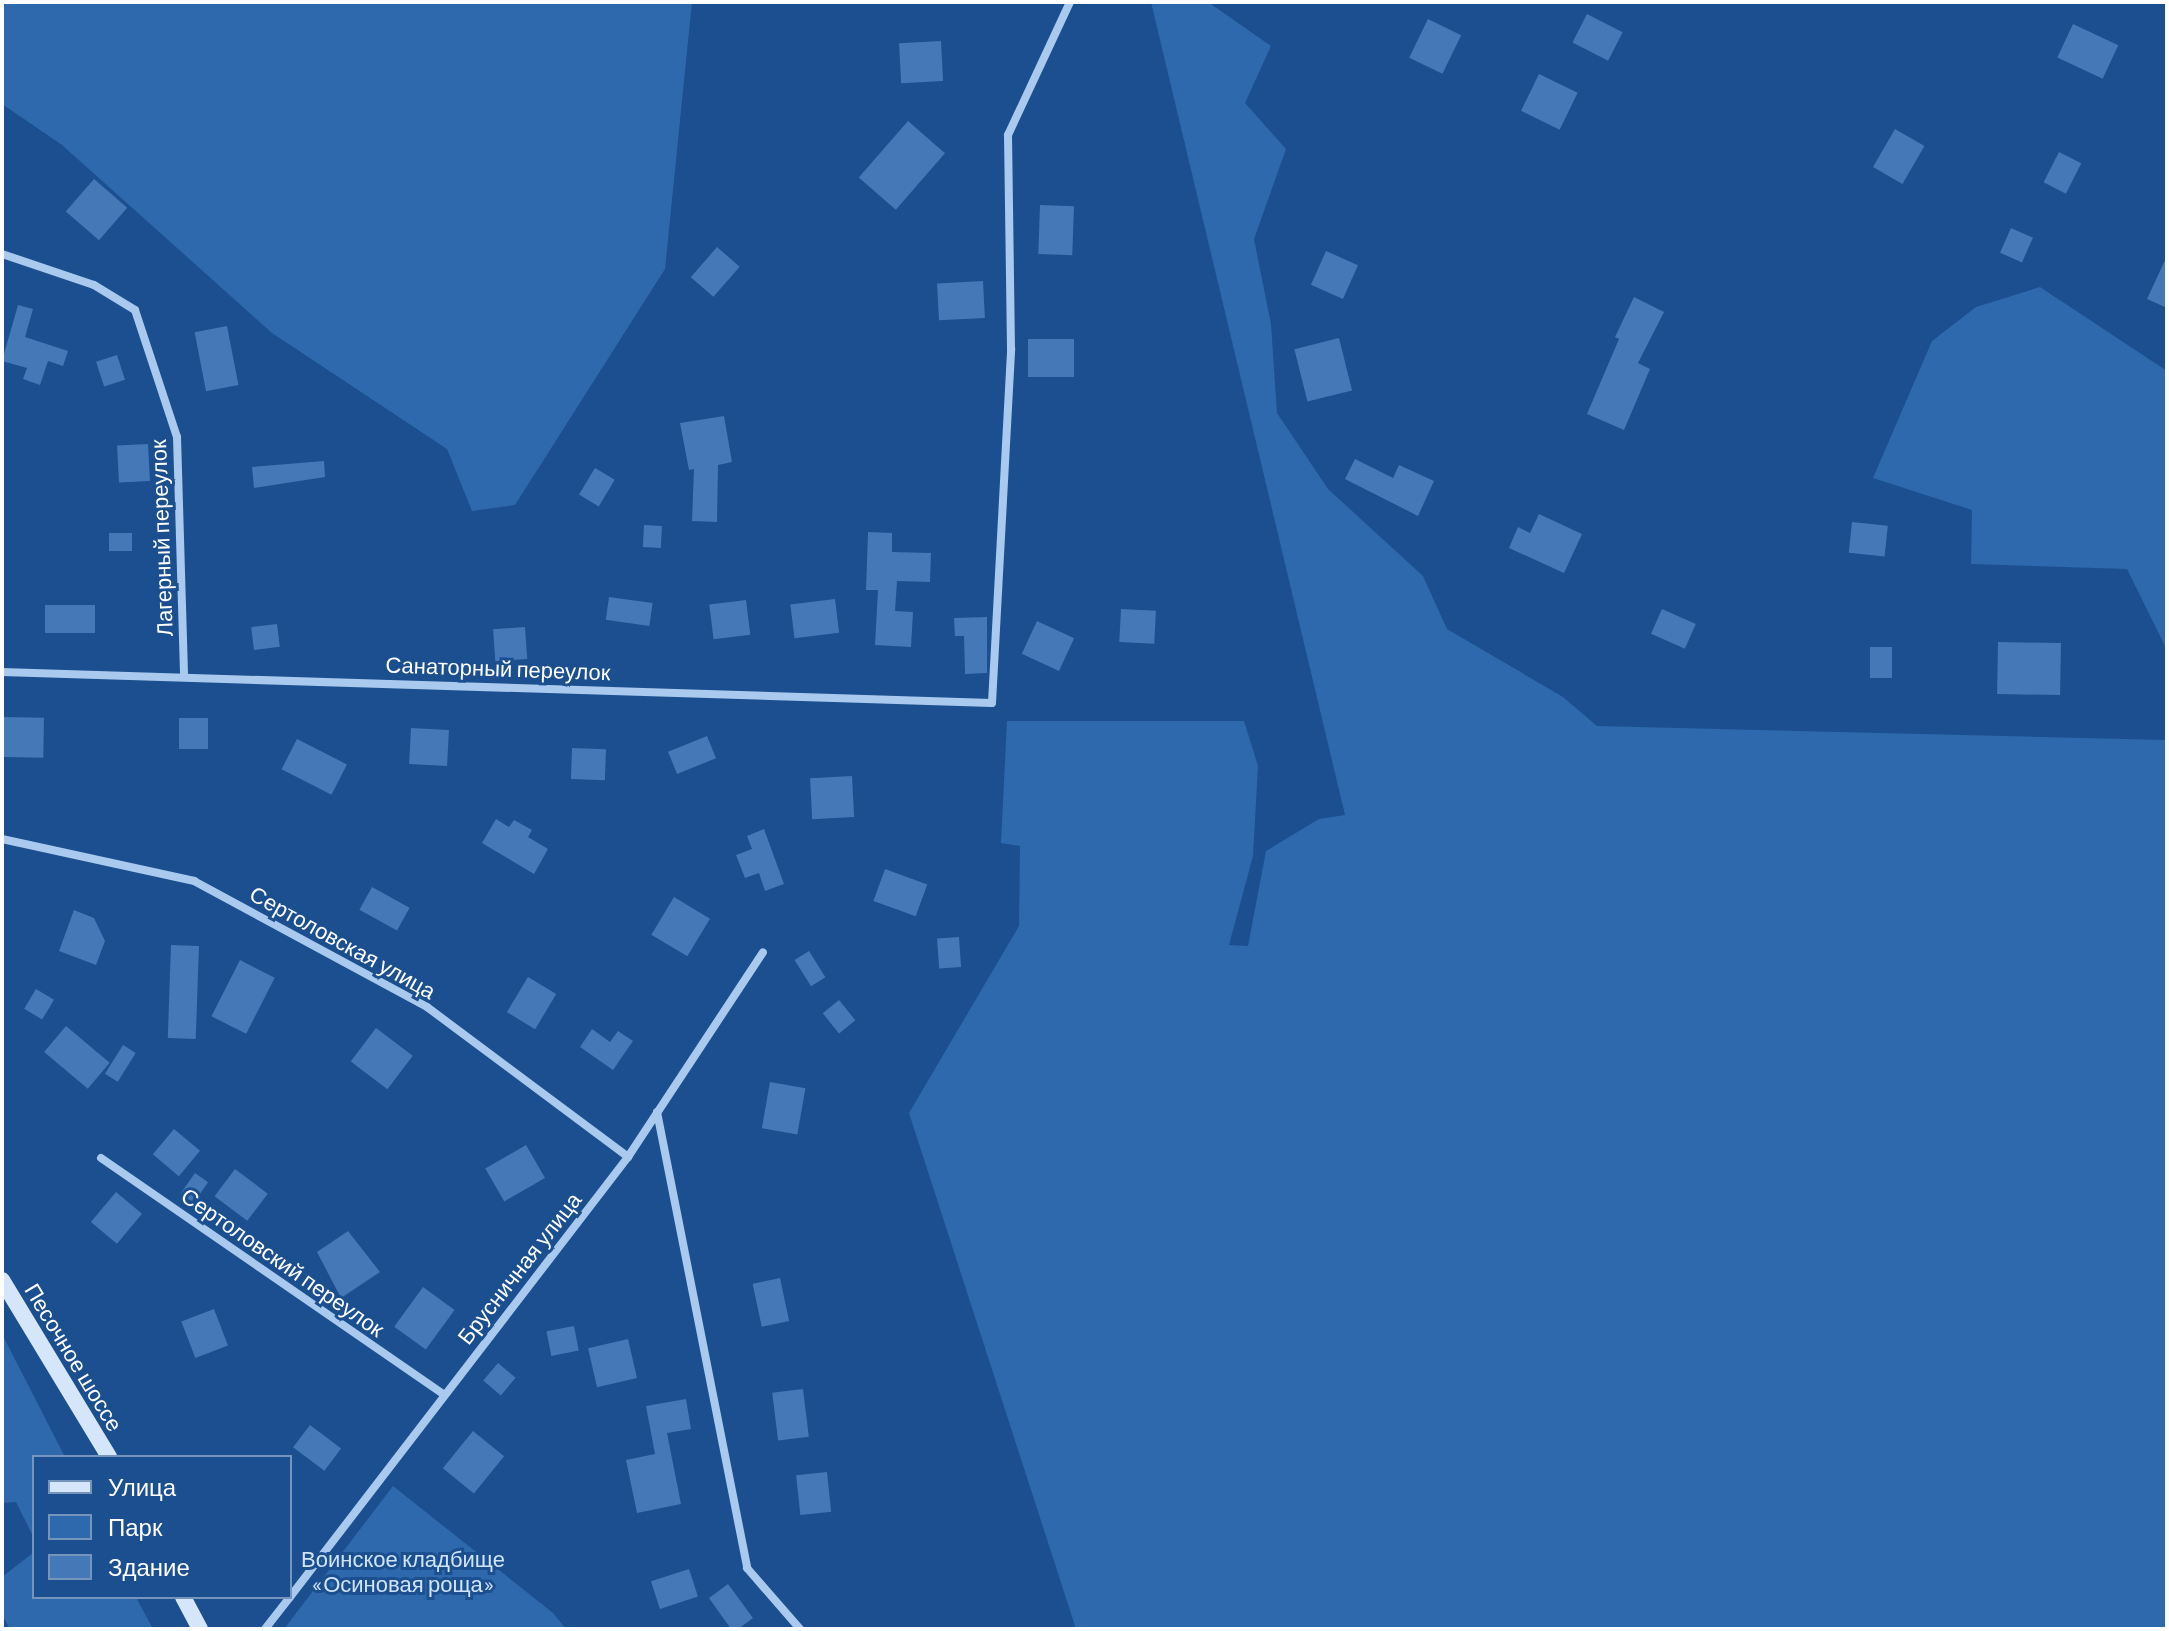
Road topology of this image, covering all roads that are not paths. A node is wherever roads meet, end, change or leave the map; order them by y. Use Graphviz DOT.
graph roads {
  1 [pos="1070,2"];
  2 [pos="2,254"];
  3 [pos="2,672"];
  4 [pos="184,676"];
  5 [pos="2,839"];
  6 [pos="763,952"];
  7 [pos="657,1112"];
  8 [pos="628,1157"];
  9 [pos="101,1158"];
  10 [pos="2,1280"];
  11 [pos="444,1395"];
  12 [pos="108,1455"];
  13 [pos="292,1594"];
  14 [pos="184,1599"];
  15 [pos="288,1599"];
  16 [pos="200,1629"];
  17 [pos="265,1629"];
  18 [pos="800,1629"];
  1 -- 4 [label="street, Санаторный переулок"];
  2 -- 4 [label="street, Лагерный переулок"];
  3 -- 4 [label="street, Санаторный переулок"];
  5 -- 8 [label="street, Сертоловская улица"];
  6 -- 7 [label="street, Брусничная улица"];
  7 -- 8 [label="street, Брусничная улица"];
  7 -- 18 [label="street"];
  8 -- 11 [label="street, Брусничная улица"];
  9 -- 11 [label="street, Сертоловский переулок"];
  10 -- 12 [label="main road, Песочное шоссе"];
  11 -- 13 [label="street, Брусничная улица"];
  14 -- 16 [label="main road"];
  15 -- 17 [label="street, Брусничная улица"];
}
